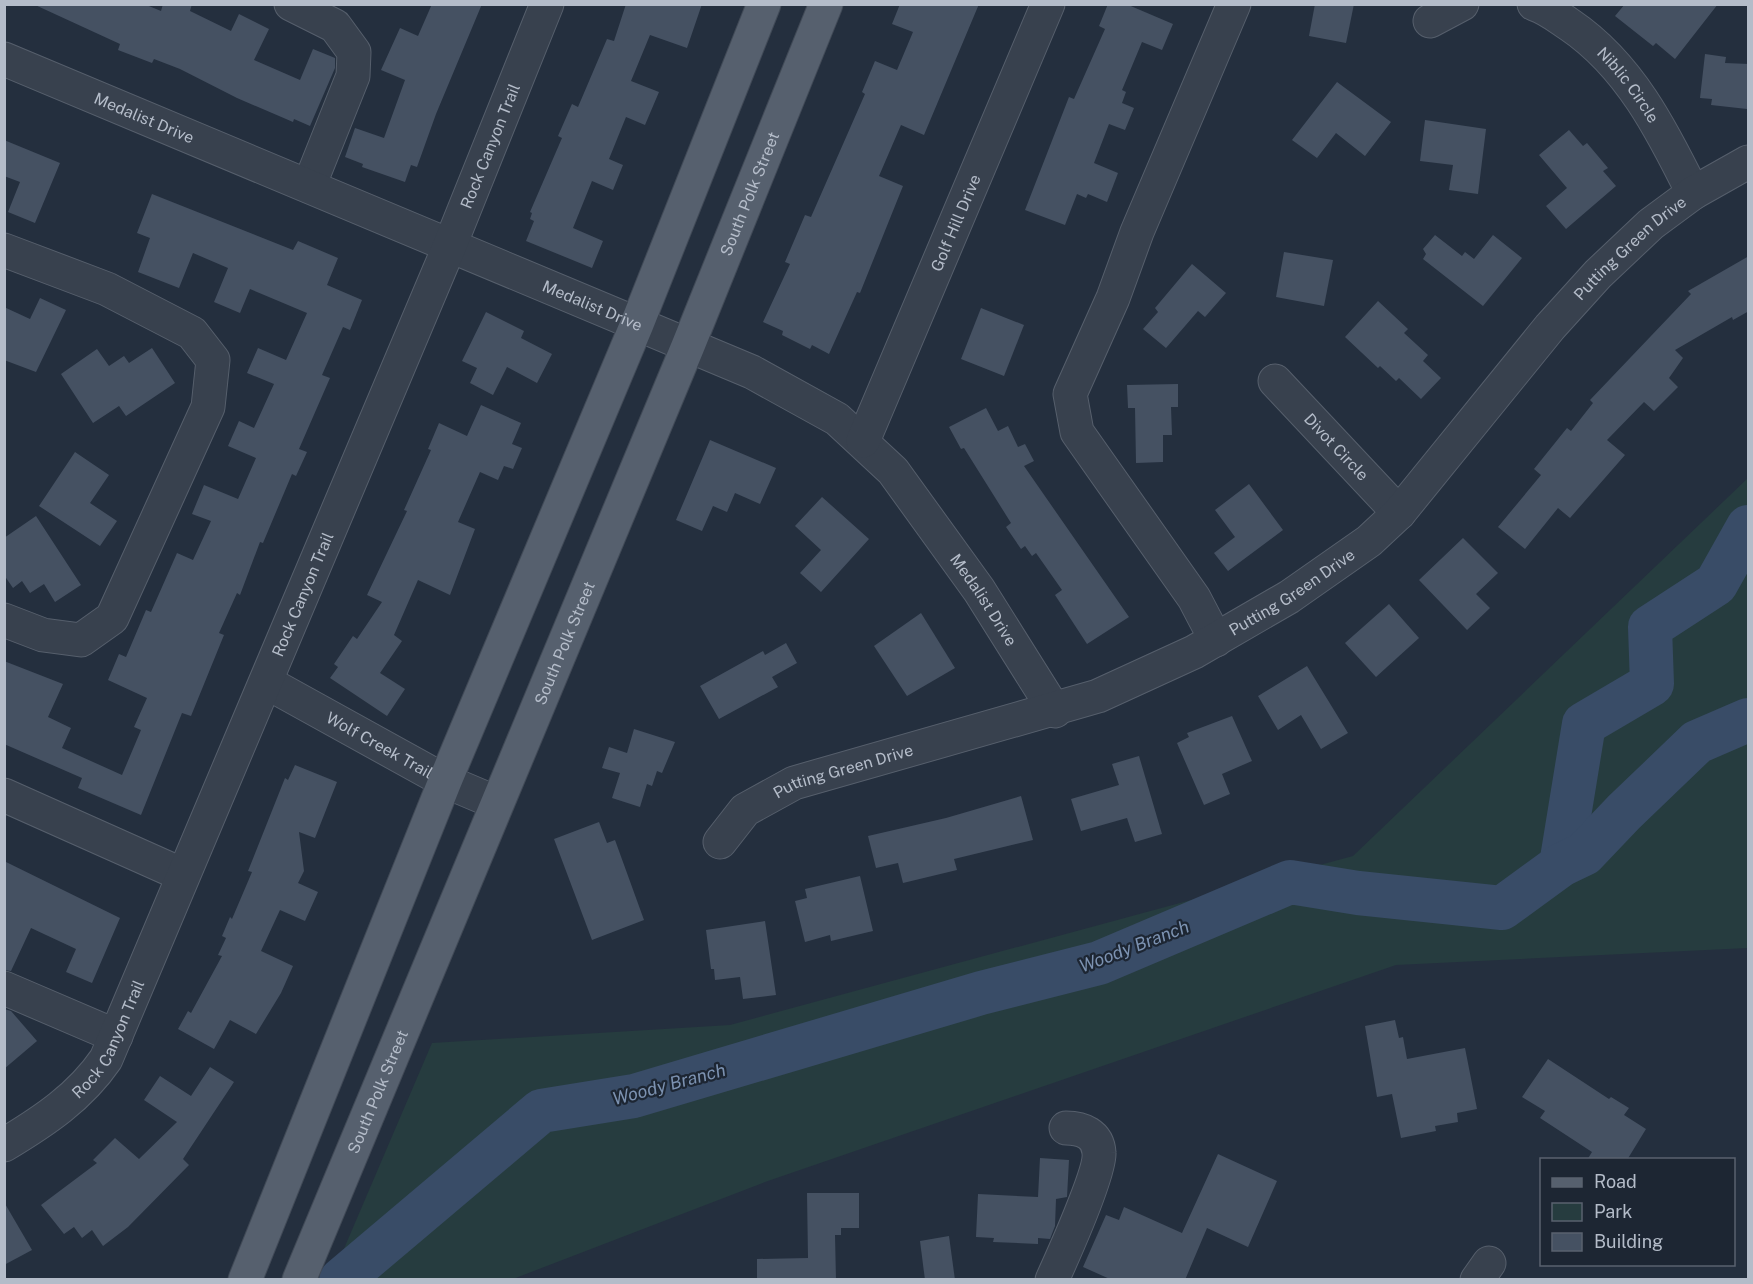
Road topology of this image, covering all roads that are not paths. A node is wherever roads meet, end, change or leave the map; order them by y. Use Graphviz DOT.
graph roads {
  1 [pos="291,4"];
  2 [pos="547,4"];
  3 [pos="764,4"];
  4 [pos="826,4"];
  5 [pos="1048,4"];
  6 [pos="1234,4"];
  7 [pos="1462,4"];
  8 [pos="1534,4"];
  9 [pos="1430,21"];
  10 [pos="4,58"];
  11 [pos="1749,162"];
  12 [pos="309,186"];
  13 [pos="1693,193"];
  14 [pos="450,245"];
  15 [pos="4,250"];
  16 [pos="637,324"];
  17 [pos="688,346"];
  18 [pos="1275,381"];
  19 [pos="863,441"];
  20 [pos="1399,513"];
  21 [pos="4,620"];
  22 [pos="1216,640"];
  23 [pos="266,682"];
  24 [pos="1055,711"];
  25 [pos="445,781"];
  26 [pos="4,795"];
  27 [pos="497,803"];
  28 [pos="720,842"];
  29 [pos="183,876"];
  30 [pos="4,988"];
  31 [pos="116,1036"];
  32 [pos="1066,1128"];
  33 [pos="4,1145"];
  34 [pos="246,1280"];
  35 [pos="299,1280"];
  36 [pos="1052,1280"];
  1 -- 12 [label="street"];
  2 -- 14 [label="street, Rock Canyon Trail"];
  3 -- 16 [label="main road"];
  4 -- 17 [label="main road, South Polk Street"];
  5 -- 19 [label="street, Golf Hill Drive"];
  6 -- 22 [label="street"];
  7 -- 9 [label="street"];
  8 -- 13 [label="street, Niblic Circle"];
  10 -- 12 [label="street, Medalist Drive"];
  11 -- 13 [label="street, Putting Green Drive"];
  12 -- 14 [label="street, Medalist Drive"];
  13 -- 20 [label="street, Putting Green Drive"];
  14 -- 16 [label="street, Medalist Drive"];
  14 -- 23 [label="street, Rock Canyon Trail"];
  15 -- 21 [label="street"];
  16 -- 17 [label="street, Medalist Drive"];
  16 -- 25 [label="main road"];
  17 -- 19 [label="street, Medalist Drive"];
  17 -- 27 [label="main road, South Polk Street"];
  18 -- 20 [label="street, Divot Circle"];
  19 -- 24 [label="street, Medalist Drive"];
  20 -- 22 [label="street, Putting Green Drive"];
  22 -- 24 [label="street, Putting Green Drive"];
  23 -- 25 [label="street, Wolf Creek Trail"];
  23 -- 29 [label="street, Rock Canyon Trail"];
  24 -- 28 [label="street, Putting Green Drive"];
  25 -- 27 [label="street, Wolf Creek Trail"];
  25 -- 34 [label="main road"];
  26 -- 29 [label="street"];
  27 -- 35 [label="main road, South Polk Street"];
  29 -- 31 [label="street, Rock Canyon Trail"];
  30 -- 31 [label="street"];
  31 -- 33 [label="street, Rock Canyon Trail"];
  32 -- 36 [label="street"];
}
